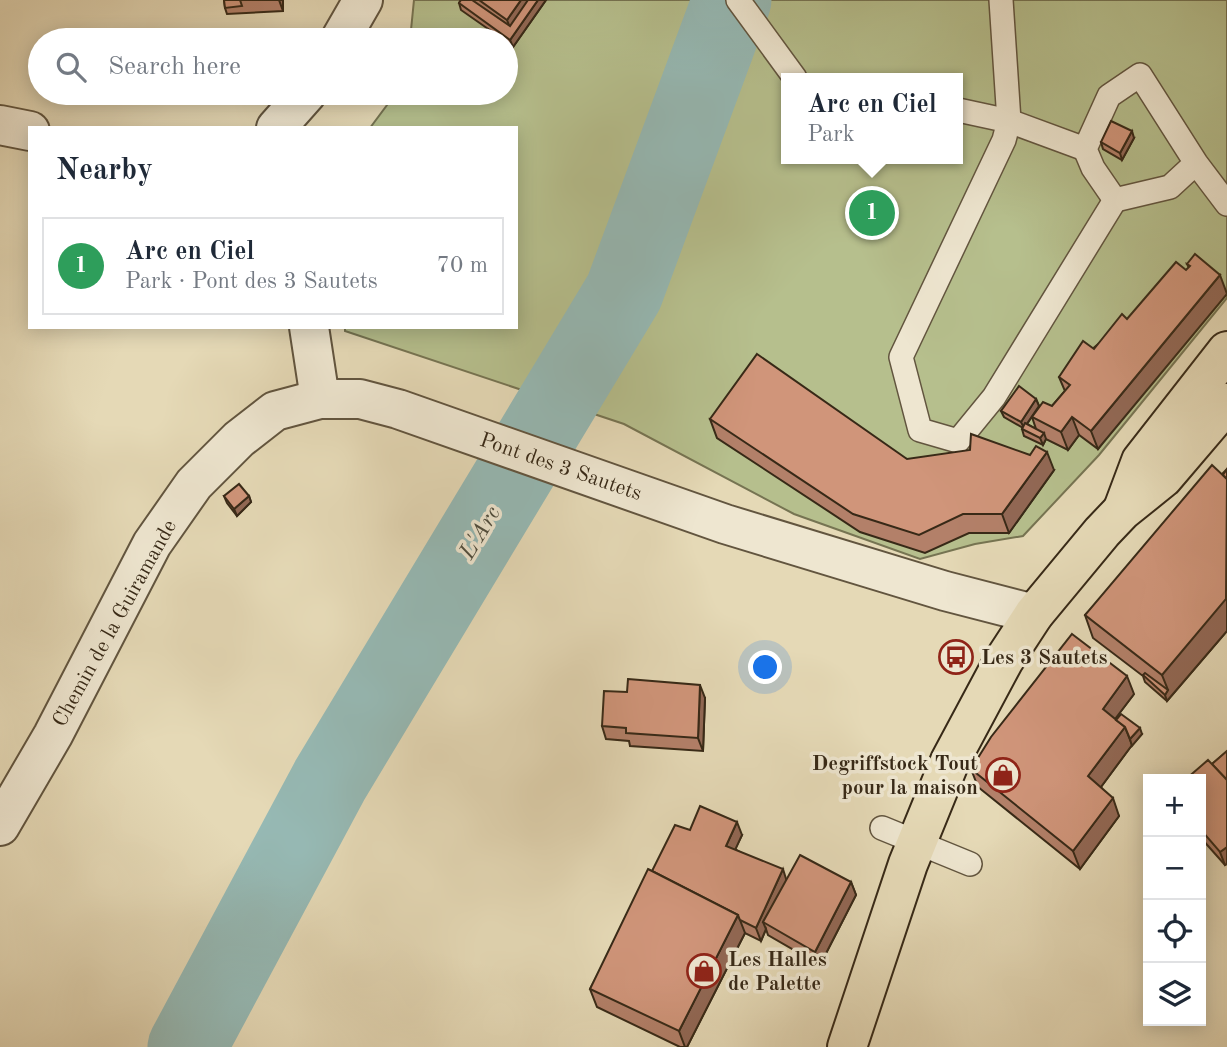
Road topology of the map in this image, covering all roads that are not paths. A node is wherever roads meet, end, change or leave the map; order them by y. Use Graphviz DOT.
graph roads {
  1 [pos="362,0"];
  2 [pos="738,0"];
  3 [pos="1001,0"];
  4 [pos="347,28"];
  5 [pos="791,73"];
  6 [pos="296,105"];
  7 [pos="963,111"];
  8 [pos="1009,121"];
  9 [pos="0,125"];
  10 [pos="277,126"];
  11 [pos="28,131"];
  12 [pos="1085,149"];
  13 [pos="1196,163"];
  14 [pos="1115,200"];
  15 [pos="1227,204"];
  16 [pos="309,329"];
  17 [pos="1227,351"];
  18 [pos="320,399"];
  19 [pos="1227,403"];
  20 [pos="398,409"];
  21 [pos="1122,511"];
  22 [pos="1034,614"];
  23 [pos="0,826"];
  24 [pos="883,828"];
  25 [pos="917,842"];
  26 [pos="970,864"];
  27 [pos="847,1047"];
  1 -- 4 [label="street"];
  2 -- 5 [label="lane"];
  3 -- 8 [label="lane"];
  6 -- 10 [label="street"];
  7 -- 8 [label="lane"];
  8 -- 12 [label="lane"];
  8 -- 14 [label="lane"];
  9 -- 11 [label="street"];
  12 -- 13 [label="lane"];
  12 -- 14 [label="lane"];
  13 -- 14 [label="lane"];
  13 -- 15 [label="lane"];
  16 -- 18 [label="street"];
  17 -- 21 [label="main road"];
  18 -- 20 [label="street, Chemin de la Guiramande"];
  18 -- 23 [label="street, Chemin de la Guiramande"];
  19 -- 21 [label="main road"];
  20 -- 22 [label="street, Pont des 3 Sautets"];
  21 -- 22 [label="main road"];
  22 -- 25 [label="main road"];
  24 -- 25 [label="lane"];
  25 -- 26 [label="lane"];
  25 -- 27 [label="main road"];
}
